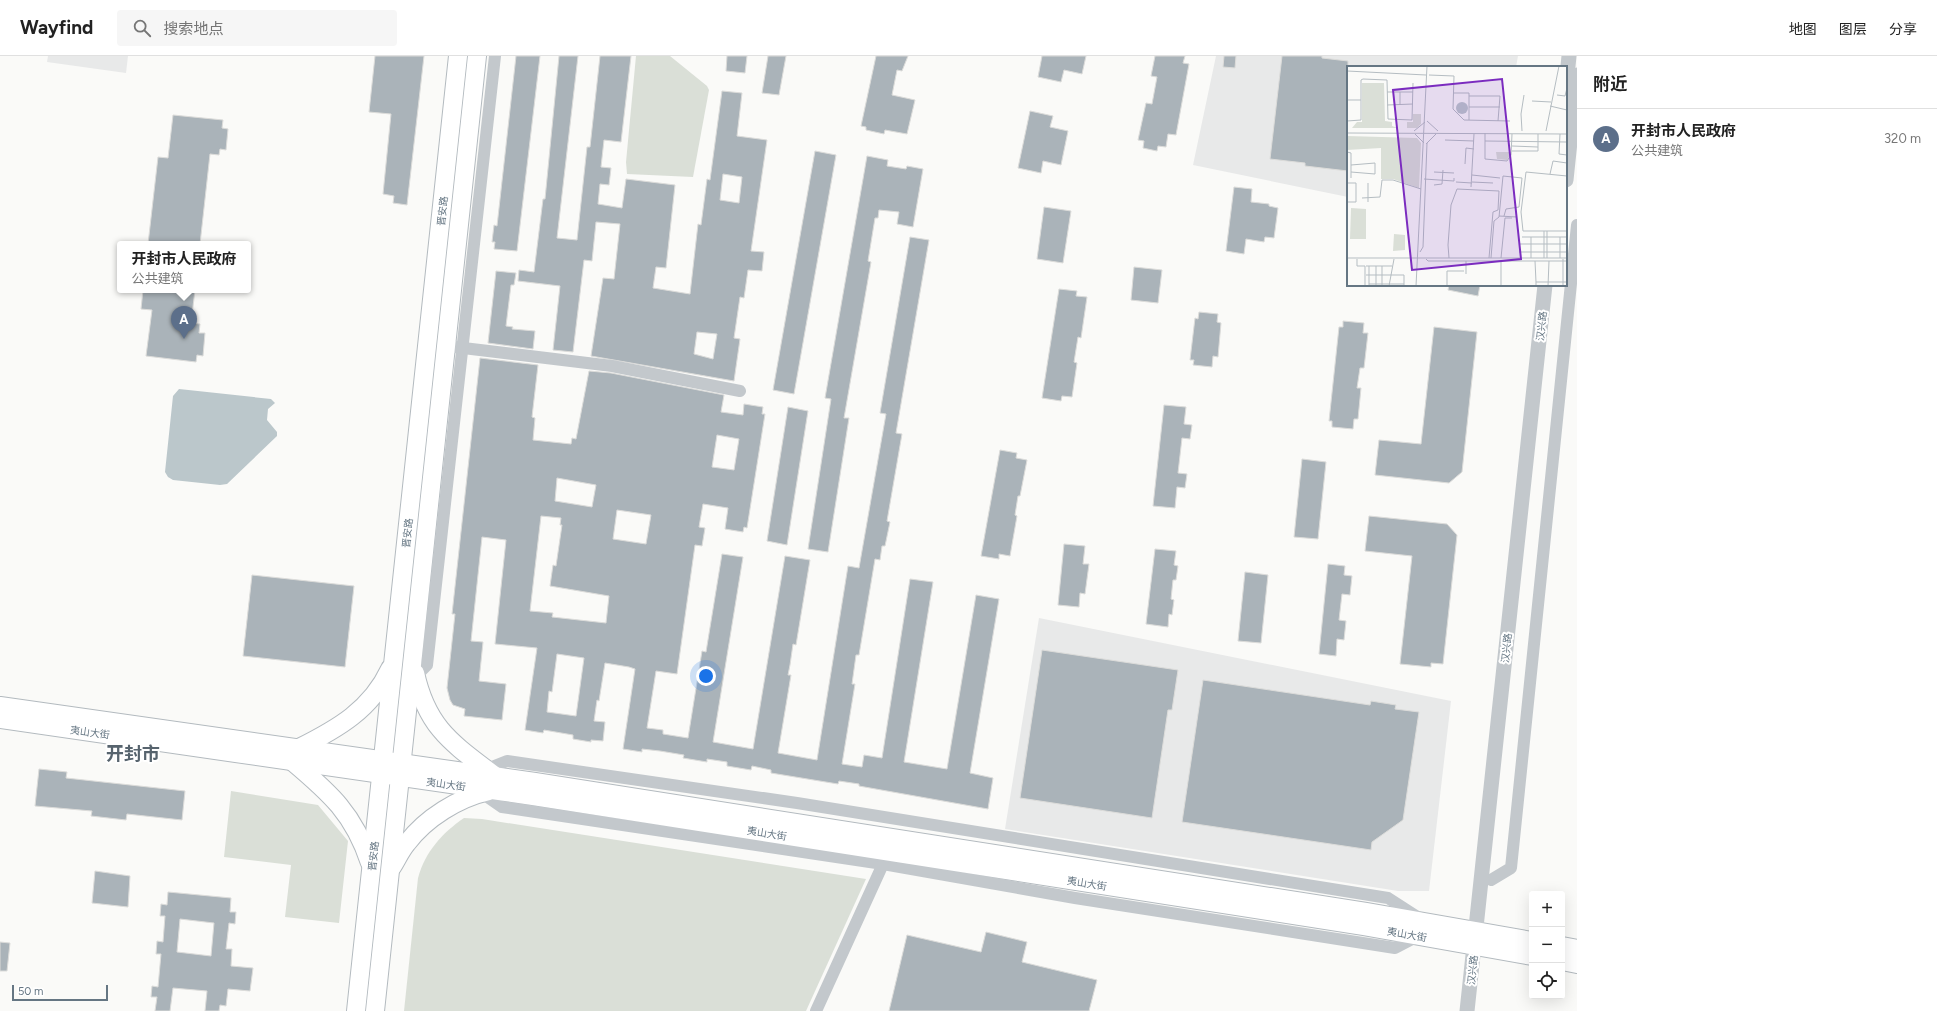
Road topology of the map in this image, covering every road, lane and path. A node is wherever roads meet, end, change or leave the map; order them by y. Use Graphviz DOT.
graph roads {
  1 [pos="458,56"];
  2 [pos="477,56"];
  3 [pos="495,56"];
  4 [pos="1569,56"];
  5 [pos="1577,75"];
  6 [pos="1567,76"];
  7 [pos="1567,170"];
  8 [pos="1574,230"];
  9 [pos="1545,286"];
  10 [pos="1555,286"];
  11 [pos="454,347"];
  12 [pos="740,391"];
  13 [pos="394,661"];
  14 [pos="412,673"];
  15 [pos="0,706"];
  16 [pos="0,719"];
  17 [pos="295,755"];
  18 [pos="382,767"];
  19 [pos="400,770"];
  20 [pos="484,782"];
  21 [pos="883,864"];
  22 [pos="372,866"];
  23 [pos="390,871"];
  24 [pos="1491,880"];
  25 [pos="1422,929"];
  26 [pos="1480,939"];
  27 [pos="1529,941"];
  28 [pos="1565,947"];
  29 [pos="1577,949"];
  30 [pos="1529,955"];
  31 [pos="1565,962"];
  32 [pos="1577,964"];
  33 [pos="356,1011"];
  34 [pos="375,1011"];
  35 [pos="816,1011"];
  36 [pos="1467,1011"];
  37 [pos="1477,1011"];
  1 -- 13 [label="main road, 晋安路"];
  2 -- 11 [label="main road, 晋安路"];
  3 -- 11 [label="street"];
  4 -- 6 [label="street"];
  5 -- 7 [label="street"];
  8 -- 24 [label="street"];
  9 -- 26 [label="street, 汉兴路"];
  10 -- 24 [label="street, 汉兴路"];
  11 -- 12 [label="street"];
  11 -- 14 [label="main road, 晋安路"];
  13 -- 17 [label="main road"];
  13 -- 18 [label="main road, 晋安路"];
  14 -- 19 [label="main road, 晋安路"];
  14 -- 20 [label="main road"];
  15 -- 17 [label="main road, 夷山大街"];
  16 -- 17 [label="main road, 夷山大街"];
  17 -- 18 [label="main road, 夷山大街"];
  17 -- 22 [label="main road"];
  18 -- 19 [label="main road, 夷山大街"];
  18 -- 22 [label="main road, 晋安路"];
  19 -- 20 [label="main road, 夷山大街"];
  19 -- 23 [label="main road, 晋安路"];
  20 -- 21 [label="street"];
  20 -- 23 [label="main road"];
  20 -- 25 [label="main road, 夷山大街"];
  20 -- 25 [label="street"];
  21 -- 25 [label="street"];
  21 -- 35 [label="street"];
  22 -- 33 [label="main road, 晋安路"];
  23 -- 34 [label="main road, 晋安路"];
  24 -- 26 [label="street, 汉兴路"];
  25 -- 26 [label="main road, 夷山大街"];
  26 -- 27 [label="main road, 夷山大街"];
  26 -- 30 [label="main road, 夷山大街"];
  26 -- 36 [label="street, 汉兴路"];
  26 -- 37 [label="street, 汉兴路"];
  28 -- 29 [label="main road"];
  31 -- 32 [label="main road"];
}
